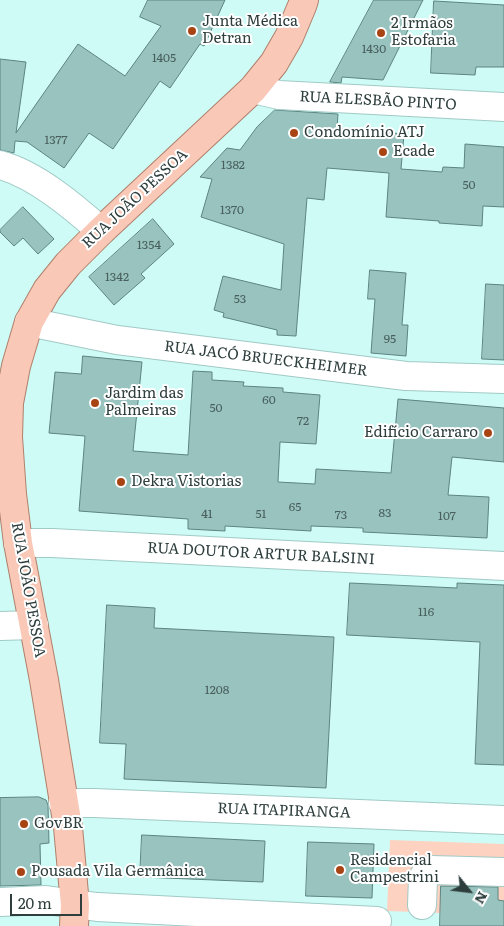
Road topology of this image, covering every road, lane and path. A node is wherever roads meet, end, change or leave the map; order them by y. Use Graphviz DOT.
graph roads {
  1 [pos="304,0"];
  2 [pos="254,88"];
  3 [pos="504,107"];
  4 [pos="0,165"];
  5 [pos="101,231"];
  6 [pos="29,322"];
  7 [pos="504,379"];
  8 [pos="18,543"];
  9 [pos="504,566"];
  10 [pos="34,625"];
  11 [pos="0,626"];
  12 [pos="63,803"];
  13 [pos="504,820"];
  14 [pos="504,872"];
  15 [pos="0,902"];
  16 [pos="422,905"];
  17 [pos="74,915"];
  18 [pos="377,921"];
  1 -- 2 [label="main road, RUA JOÃO PESSOA"];
  2 -- 3 [label="street, RUA ELESBÃO PINTO"];
  2 -- 5 [label="main road, RUA JOÃO PESSOA"];
  4 -- 5 [label="street"];
  5 -- 6 [label="main road, RUA JOÃO PESSOA"];
  6 -- 7 [label="street, RUA JACÓ BRUECKHEIMER"];
  6 -- 8 [label="main road, RUA JOÃO PESSOA"];
  8 -- 9 [label="street, RUA DOUTOR ARTUR BALSINI"];
  8 -- 10 [label="main road, RUA JOÃO PESSOA"];
  10 -- 11 [label="street"];
  10 -- 12 [label="main road, RUA JOÃO PESSOA"];
  12 -- 13 [label="street, RUA ITAPIRANGA"];
  12 -- 17 [label="main road, RUA JOÃO PESSOA"];
  14 -- 16 [label="street"];
  15 -- 17 [label="street"];
  17 -- 18 [label="street"];
}
